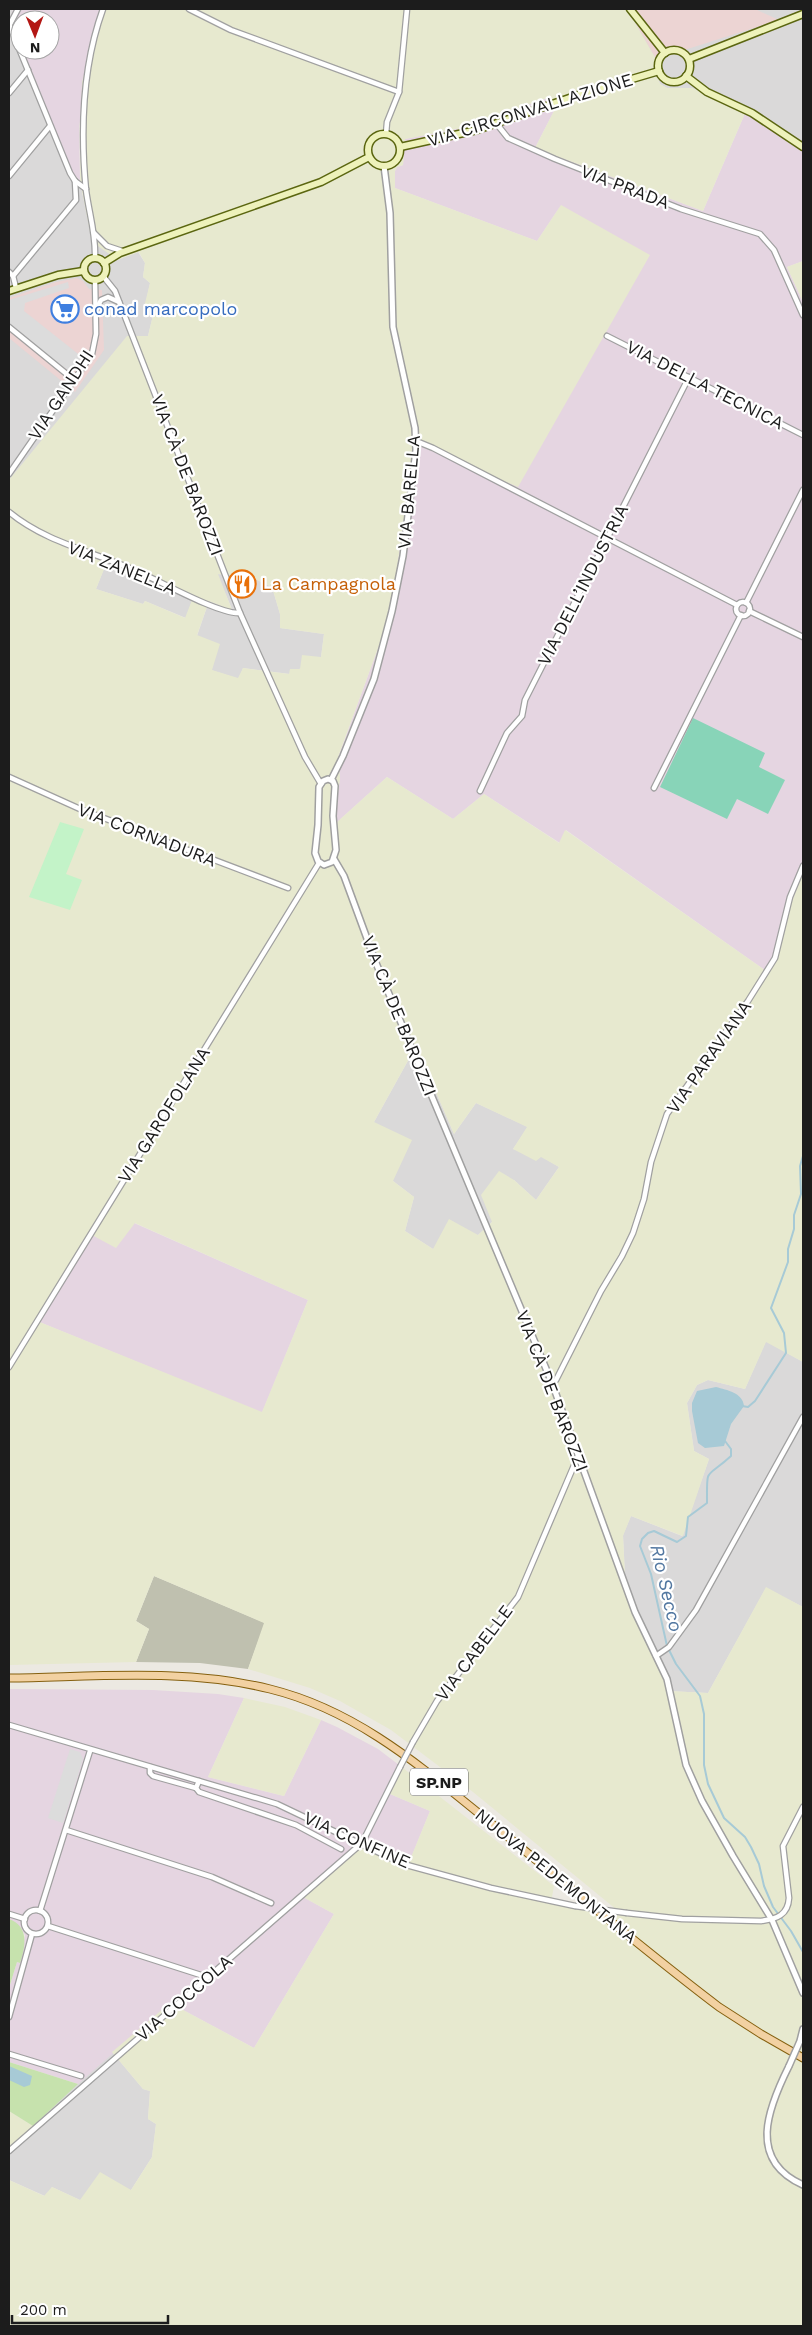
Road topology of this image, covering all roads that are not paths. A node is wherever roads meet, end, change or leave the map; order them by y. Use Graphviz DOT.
graph roads {
  1 [pos="103,9"];
  2 [pos="189,9"];
  3 [pos="407,9"];
  4 [pos="630,9"];
  5 [pos="803,14"];
  6 [pos="9,25"];
  7 [pos="665,53"];
  8 [pos="689,58"];
  9 [pos="28,70"];
  10 [pos="659,71"];
  11 [pos="686,76"];
  12 [pos="399,92"];
  13 [pos="9,93"];
  14 [pos="496,122"];
  15 [pos="50,126"];
  16 [pos="386,134"];
  17 [pos="400,147"];
  18 [pos="803,147"];
  19 [pos="369,157"];
  20 [pos="384,166"];
  21 [pos="9,176"];
  22 [pos="75,180"];
  23 [pos="86,189"];
  24 [pos="94,233"];
  25 [pos="126,251"];
  26 [pos="95,258"];
  27 [pos="104,263"];
  28 [pos="84,271"];
  29 [pos="9,272"];
  30 [pos="13,276"];
  31 [pos="103,276"];
  32 [pos="95,280"];
  33 [pos="16,288"];
  34 [pos="9,290"];
  35 [pos="120,303"];
  36 [pos="96,312"];
  37 [pos="803,315"];
  38 [pos="9,327"];
  39 [pos="607,336"];
  40 [pos="688,377"];
  41 [pos="74,380"];
  42 [pos="803,435"];
  43 [pos="416,441"];
  44 [pos="9,474"];
  45 [pos="803,490"];
  46 [pos="9,512"];
  47 [pos="607,539"];
  48 [pos="746,603"];
  49 [pos="737,605"];
  50 [pos="749,611"];
  51 [pos="240,613"];
  52 [pos="741,615"];
  53 [pos="803,637"];
  54 [pos="9,777"];
  55 [pos="332,780"];
  56 [pos="320,784"];
  57 [pos="654,788"];
  58 [pos="480,791"];
  59 [pos="334,858"];
  60 [pos="320,863"];
  61 [pos="803,866"];
  62 [pos="288,888"];
  63 [pos="9,1368"];
  64 [pos="552,1383"];
  65 [pos="803,1417"];
  66 [pos="578,1456"];
  67 [pos="656,1656"];
  68 [pos="9,1678"];
  69 [pos="9,1726"];
  70 [pos="90,1751"];
  71 [pos="150,1766"];
  72 [pos="199,1781"];
  73 [pos="196,1788"];
  74 [pos="803,1807"];
  75 [pos="300,1814"];
  76 [pos="296,1825"];
  77 [pos="66,1830"];
  78 [pos="359,1844"];
  79 [pos="341,1849"];
  80 [pos="271,1903"];
  81 [pos="40,1910"];
  82 [pos="9,1914"];
  83 [pos="24,1919"];
  84 [pos="773,1920"];
  85 [pos="48,1926"];
  86 [pos="32,1934"];
  87 [pos="208,1977"];
  88 [pos="803,1993"];
  89 [pos="9,2017"];
  90 [pos="803,2029"];
  91 [pos="9,2054"];
  92 [pos="803,2058"];
  93 [pos="81,2076"];
  94 [pos="9,2151"];
  95 [pos="803,2185"];
  1 -- 23 [label="street"];
  2 -- 12 [label="street"];
  3 -- 12 [label="street"];
  4 -- 7 [label="main road"];
  5 -- 8 [label="main road"];
  6 -- 9 [label="street"];
  7 -- 8 [label="main road"];
  7 -- 10 [label="main road"];
  8 -- 11 [label="main road"];
  9 -- 13 [label="street"];
  9 -- 15 [label="street"];
  10 -- 11 [label="main road"];
  10 -- 14 [label="main road, VIA CIRCONVALLAZIONE"];
  11 -- 18 [label="main road"];
  12 -- 16 [label="street"];
  14 -- 17 [label="main road, VIA CIRCONVALLAZIONE"];
  14 -- 37 [label="street, VIA PRADA"];
  15 -- 21 [label="street"];
  15 -- 22 [label="street"];
  16 -- 17 [label="main road"];
  16 -- 19 [label="main road"];
  17 -- 20 [label="main road"];
  19 -- 20 [label="main road"];
  19 -- 25 [label="main road"];
  20 -- 43 [label="street, VIA BARELLA"];
  22 -- 23 [label="street"];
  22 -- 30 [label="street"];
  23 -- 24 [label="street"];
  24 -- 25 [label="street"];
  24 -- 26 [label="street"];
  25 -- 27 [label="main road"];
  26 -- 27 [label="main road"];
  26 -- 28 [label="main road"];
  27 -- 31 [label="main road"];
  28 -- 32 [label="main road"];
  28 -- 33 [label="main road"];
  29 -- 30 [label="street"];
  30 -- 33 [label="street"];
  31 -- 32 [label="main road"];
  31 -- 35 [label="street, VIA CÀ DE BAROZZI"];
  32 -- 36 [label="street, VIA GANDHI"];
  33 -- 34 [label="main road"];
  35 -- 36 [label="street"];
  35 -- 51 [label="street, VIA CÀ DE BAROZZI"];
  36 -- 41 [label="street, VIA GANDHI"];
  38 -- 41 [label="street"];
  39 -- 40 [label="street, VIA DELLA TECNICA"];
  40 -- 42 [label="street, VIA DELLA TECNICA"];
  40 -- 47 [label="street, VIA DELL’INDUSTRIA"];
  41 -- 44 [label="street, VIA GANDHI"];
  43 -- 47 [label="street"];
  43 -- 55 [label="street, VIA BARELLA"];
  45 -- 48 [label="street"];
  46 -- 51 [label="street, VIA ZANELLA"];
  47 -- 49 [label="street"];
  47 -- 58 [label="street, VIA DELL’INDUSTRIA"];
  48 -- 49 [label="street"];
  48 -- 50 [label="street"];
  49 -- 52 [label="street"];
  50 -- 52 [label="street"];
  50 -- 53 [label="street"];
  51 -- 56 [label="street, VIA CÀ DE BAROZZI"];
  52 -- 57 [label="street"];
  54 -- 62 [label="street, VIA CORNADURA"];
  55 -- 56 [label="street"];
  55 -- 59 [label="street"];
  56 -- 60 [label="street"];
  59 -- 60 [label="street"];
  59 -- 64 [label="street, VIA CÀ DE BAROZZI"];
  60 -- 63 [label="street, VIA GAROFOLANA"];
  61 -- 64 [label="street, VIA PARAVIANA"];
  64 -- 66 [label="street, VIA CÀ DE BAROZZI"];
  65 -- 67 [label="street"];
  66 -- 67 [label="street, VIA CÀ DE BAROZZI"];
  66 -- 78 [label="street, VIA CABELLE, bridge"];
  67 -- 84 [label="street, VIA CÀ DE BAROZZI"];
  68 -- 92 [label="main road, NUOVA PEDEMONTANA / SP.NP"];
  69 -- 70 [label="street, VIA CONFINE"];
  70 -- 71 [label="street, VIA CONFINE"];
  70 -- 77 [label="street"];
  71 -- 72 [label="street, VIA CONFINE"];
  71 -- 73 [label="street"];
  72 -- 73 [label="street"];
  72 -- 75 [label="street, VIA CONFINE"];
  73 -- 76 [label="street"];
  74 -- 84 [label="street"];
  75 -- 76 [label="street"];
  75 -- 78 [label="street, VIA CONFINE"];
  76 -- 79 [label="street"];
  77 -- 80 [label="street"];
  77 -- 81 [label="street"];
  78 -- 84 [label="street, VIA CONFINE, bridge"];
  78 -- 87 [label="street, VIA COCCOLA"];
  81 -- 83 [label="street"];
  81 -- 85 [label="street"];
  82 -- 83 [label="street"];
  83 -- 86 [label="street"];
  84 -- 88 [label="street, VIA CÀ DE BAROZZI"];
  85 -- 86 [label="street"];
  85 -- 87 [label="street"];
  86 -- 89 [label="street"];
  87 -- 94 [label="street, VIA COCCOLA"];
  90 -- 95 [label="street, bridge"];
  91 -- 93 [label="street"];
}
